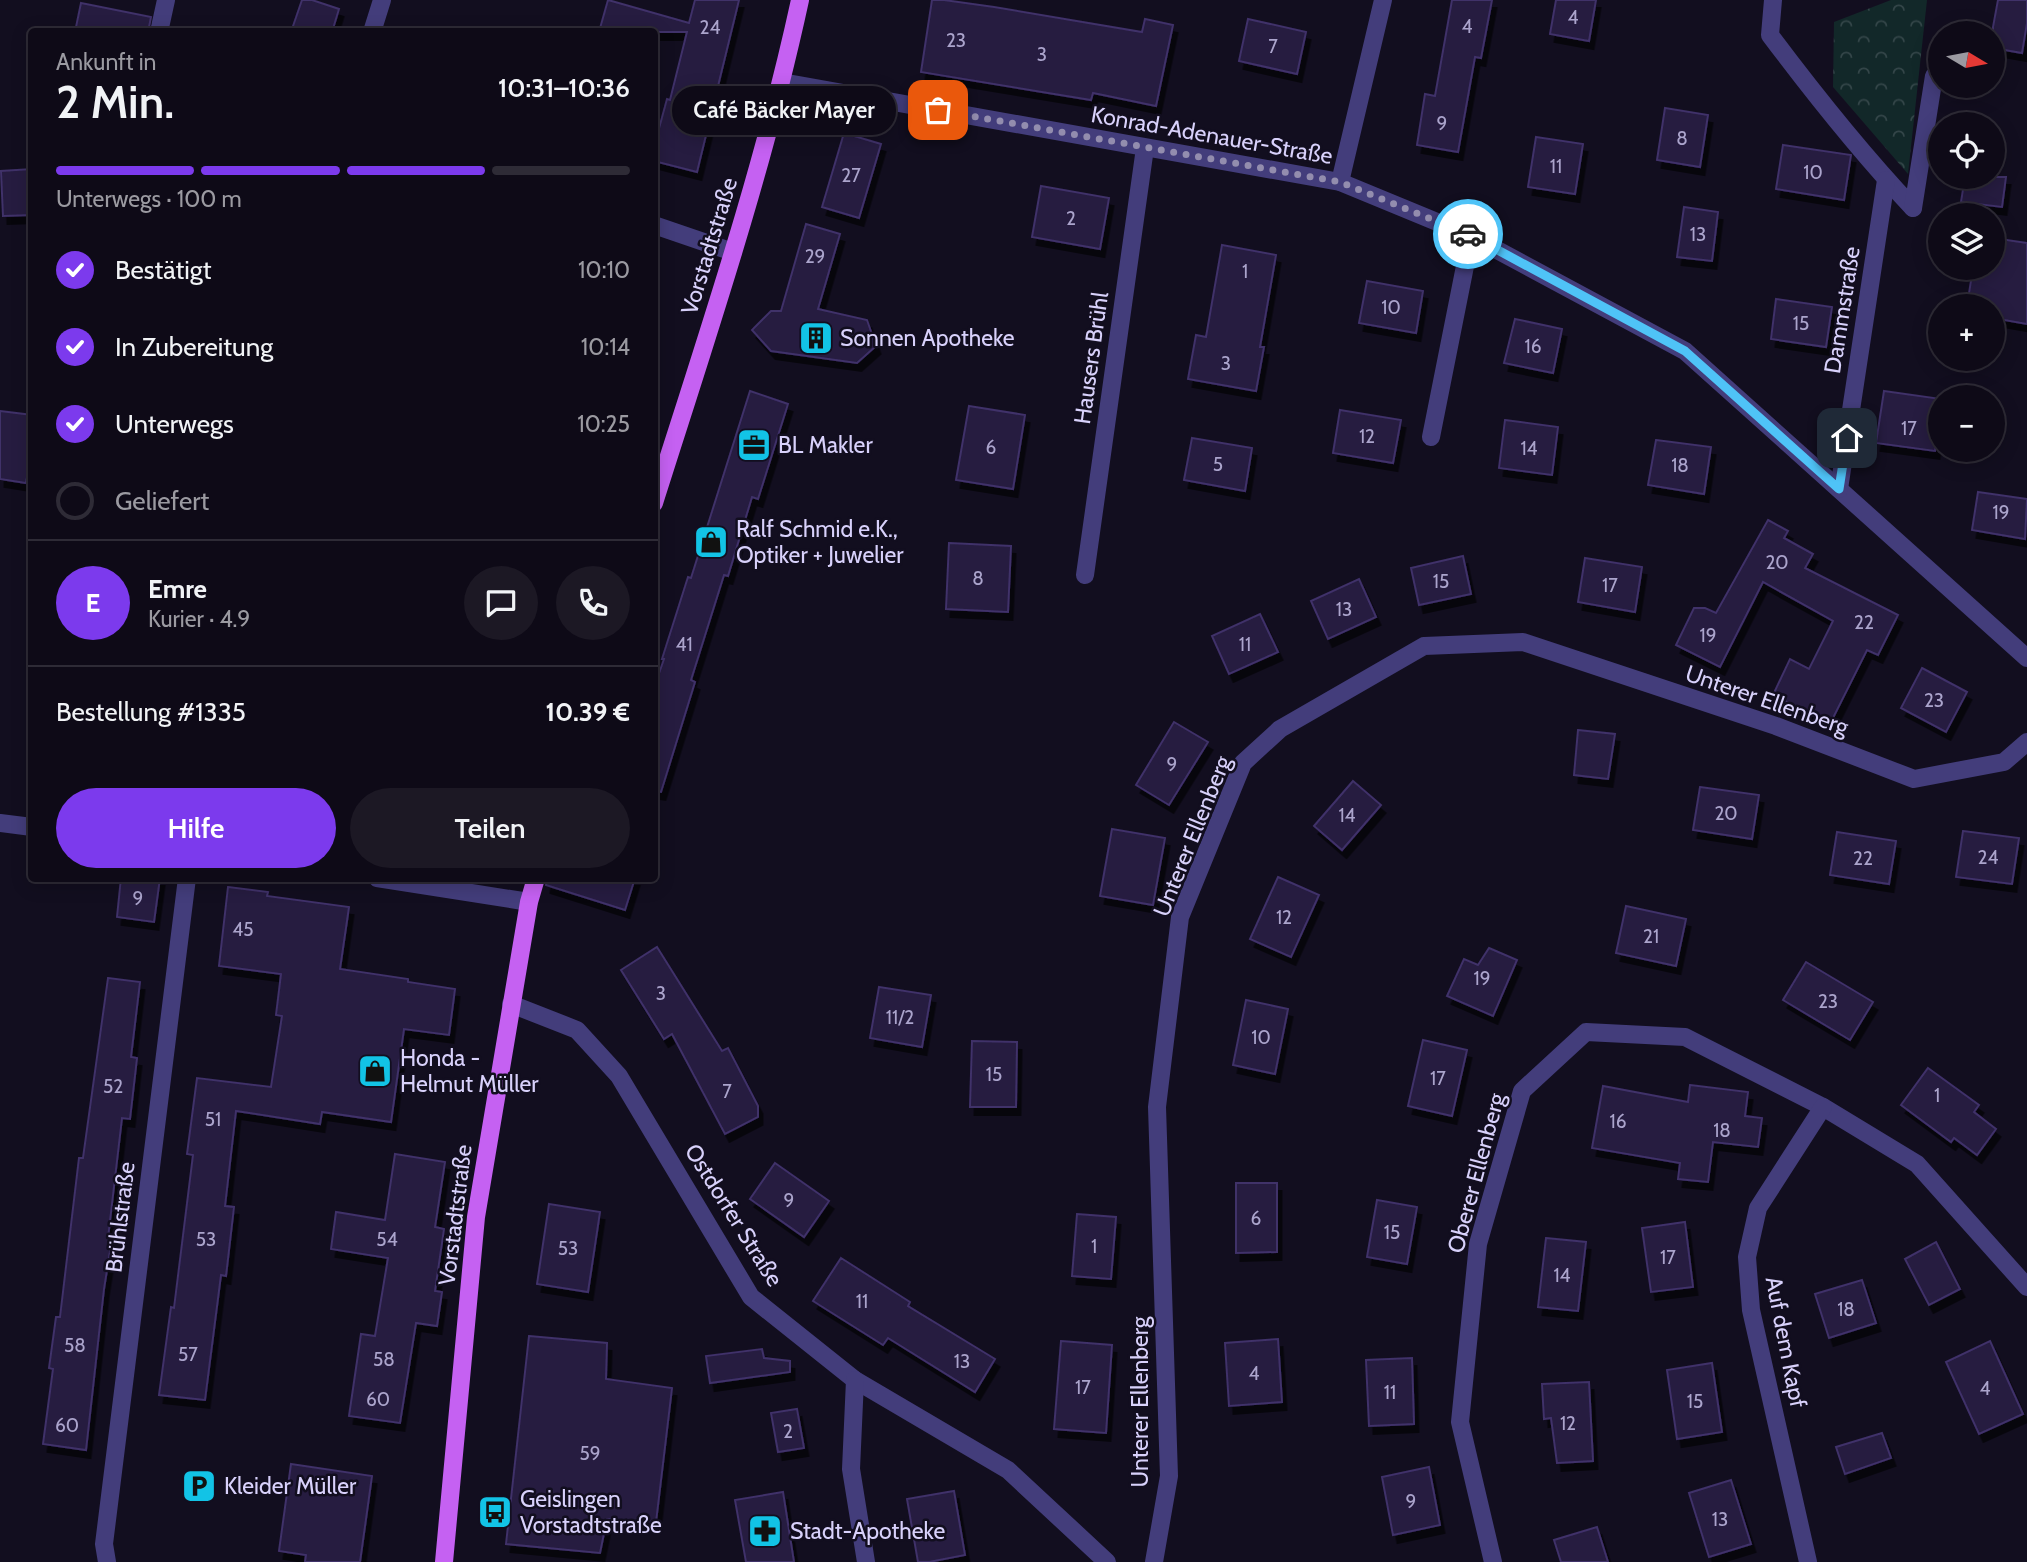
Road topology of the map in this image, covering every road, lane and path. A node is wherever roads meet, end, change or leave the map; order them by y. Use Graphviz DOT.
graph roads {
  1 [pos="166,0"];
  2 [pos="382,0"];
  3 [pos="800,0"];
  4 [pos="1384,0"];
  5 [pos="1773,0"];
  6 [pos="160,28"];
  7 [pos="373,28"];
  8 [pos="782,82"];
  9 [pos="1930,98"];
  10 [pos="1145,148"];
  11 [pos="1886,180"];
  12 [pos="1340,182"];
  13 [pos="658,226"];
  14 [pos="1471,236"];
  15 [pos="733,252"];
  16 [pos="1432,437"];
  17 [pos="1839,489"];
  18 [pos="658,490"];
  19 [pos="1085,575"];
  20 [pos="2027,658"];
  21 [pos="2027,742"];
  22 [pos="0,824"];
  23 [pos="28,827"];
  24 [pos="187,882"];
  25 [pos="402,882"];
  26 [pos="535,882"];
  27 [pos="529,902"];
  28 [pos="511,1004"];
  29 [pos="1823,1107"];
  30 [pos="2027,1287"];
  31 [pos="855,1380"];
  32 [pos="107,1562"];
  33 [pos="444,1562"];
  34 [pos="866,1562"];
  35 [pos="1107,1562"];
  36 [pos="1154,1562"];
  37 [pos="1493,1562"];
  38 [pos="1808,1562"];
  1 -- 6 [label="street"];
  2 -- 7 [label="street"];
  3 -- 8 [label="main road, Vorstadtstraße"];
  4 -- 12 [label="street"];
  5 -- 11 [label="street"];
  8 -- 10 [label="street, Konrad-Adenauer-Straße"];
  8 -- 15 [label="main road, Vorstadtstraße"];
  9 -- 11 [label="street"];
  10 -- 12 [label="street, Konrad-Adenauer-Straße"];
  10 -- 19 [label="street, Hausers Brühl"];
  11 -- 17 [label="street, Dammstraße"];
  12 -- 14 [label="street, Konrad-Adenauer-Straße"];
  13 -- 15 [label="street"];
  14 -- 16 [label="street"];
  14 -- 17 [label="street, Konrad-Adenauer-Straße"];
  15 -- 18 [label="main road, Vorstadtstraße"];
  17 -- 20 [label="street, Konrad-Adenauer-Straße"];
  21 -- 36 [label="street, Unterer Ellenberg"];
  22 -- 23 [label="street"];
  24 -- 32 [label="street, Brühlstraße"];
  25 -- 27 [label="street"];
  26 -- 27 [label="main road, Vorstadtstraße"];
  27 -- 28 [label="main road, Vorstadtstraße"];
  28 -- 31 [label="street, Ostdorfer Straße"];
  28 -- 33 [label="main road, Vorstadtstraße"];
  29 -- 30 [label="street, Oberer Ellenberg"];
  29 -- 37 [label="street, Oberer Ellenberg"];
  29 -- 38 [label="street, Auf dem Kapf"];
  31 -- 34 [label="street"];
  31 -- 35 [label="street, Ostdorfer Straße"];
}
